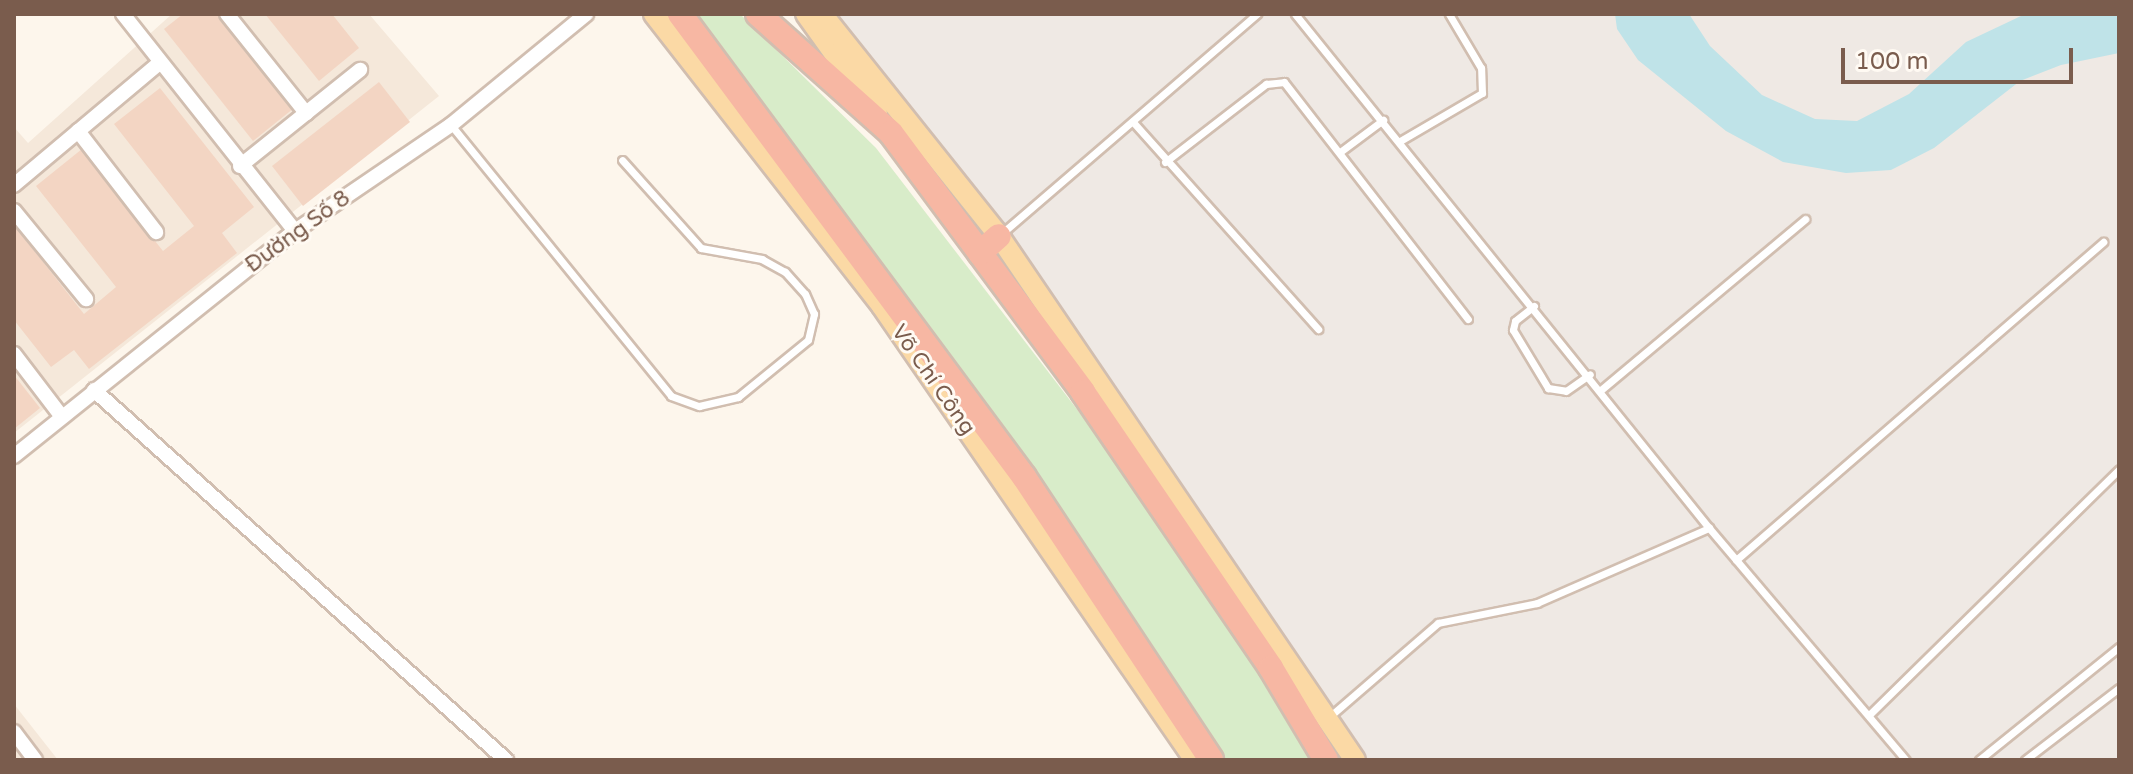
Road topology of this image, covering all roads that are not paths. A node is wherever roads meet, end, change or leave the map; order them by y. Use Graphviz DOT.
graph roads {
  1 [pos="123,14"];
  2 [pos="227,14"];
  3 [pos="586,14"];
  4 [pos="654,14"];
  5 [pos="680,14"];
  6 [pos="758,14"];
  7 [pos="806,14"];
  8 [pos="822,14"];
  9 [pos="1257,14"];
  10 [pos="1295,14"];
  11 [pos="1449,14"];
  12 [pos="158,64"];
  13 [pos="360,70"];
  14 [pos="306,113"];
  15 [pos="1383,120"];
  16 [pos="1133,122"];
  17 [pos="451,125"];
  18 [pos="78,131"];
  19 [pos="891,133"];
  20 [pos="1400,141"];
  21 [pos="1340,152"];
  22 [pos="622,160"];
  23 [pos="1165,162"];
  24 [pos="240,166"];
  25 [pos="17,176"];
  26 [pos="14,211"];
  27 [pos="1805,219"];
  28 [pos="295,231"];
  29 [pos="156,232"];
  30 [pos="999,236"];
  31 [pos="2103,242"];
  32 [pos="980,253"];
  33 [pos="86,299"];
  34 [pos="1534,306"];
  35 [pos="1468,319"];
  36 [pos="1318,329"];
  37 [pos="14,354"];
  38 [pos="1590,374"];
  39 [pos="1602,389"];
  40 [pos="94,390"];
  41 [pos="62,417"];
  42 [pos="14,456"];
  43 [pos="2119,469"];
  44 [pos="1709,528"];
  45 [pos="1736,560"];
  46 [pos="2119,647"];
  47 [pos="2119,688"];
  48 [pos="1870,714"];
  49 [pos="1329,717"];
  50 [pos="14,732"];
  51 [pos="35,760"];
  52 [pos="506,760"];
  53 [pos="1195,760"];
  54 [pos="1211,760"];
  55 [pos="1326,760"];
  56 [pos="1355,760"];
  57 [pos="1906,760"];
  58 [pos="1979,760"];
  59 [pos="2025,760"];
  1 -- 12 [label="street"];
  2 -- 14 [label="street"];
  3 -- 17 [label="street, Đường Số 8"];
  4 -- 53 [label="main road, Võ Chí Công"];
  5 -- 54 [label="highway, Võ Chí Công"];
  6 -- 19 [label="highway"];
  7 -- 19 [label="main road"];
  8 -- 30 [label="main road"];
  9 -- 16 [label="lane"];
  10 -- 15 [label="lane"];
  11 -- 20 [label="lane"];
  12 -- 18 [label="street"];
  12 -- 24 [label="street"];
  13 -- 14 [label="street"];
  14 -- 24 [label="street"];
  15 -- 20 [label="lane"];
  15 -- 21 [label="lane"];
  16 -- 23 [label="lane"];
  16 -- 30 [label="lane"];
  17 -- 22 [label="lane"];
  17 -- 28 [label="street, Đường Số 8"];
  18 -- 25 [label="street"];
  18 -- 29 [label="street"];
  19 -- 32 [label="highway"];
  20 -- 34 [label="lane"];
  21 -- 23 [label="lane"];
  21 -- 35 [label="lane"];
  23 -- 36 [label="lane"];
  24 -- 28 [label="street"];
  26 -- 33 [label="street"];
  27 -- 39 [label="lane"];
  28 -- 40 [label="street, Đường Số 8"];
  30 -- 32 [label="highway"];
  30 -- 49 [label="main road"];
  31 -- 45 [label="lane"];
  32 -- 55 [label="highway"];
  34 -- 38 [label="lane"];
  34 -- 38 [label="lane"];
  37 -- 41 [label="street"];
  38 -- 39 [label="lane"];
  39 -- 44 [label="lane"];
  40 -- 41 [label="street, Đường Số 8"];
  40 -- 52 [label="street"];
  41 -- 42 [label="street, Đường Số 8"];
  43 -- 48 [label="lane"];
  44 -- 45 [label="lane"];
  44 -- 49 [label="lane"];
  45 -- 48 [label="lane"];
  46 -- 58 [label="lane"];
  47 -- 59 [label="lane"];
  48 -- 57 [label="lane"];
  49 -- 56 [label="main road"];
  50 -- 51 [label="street"];
}
